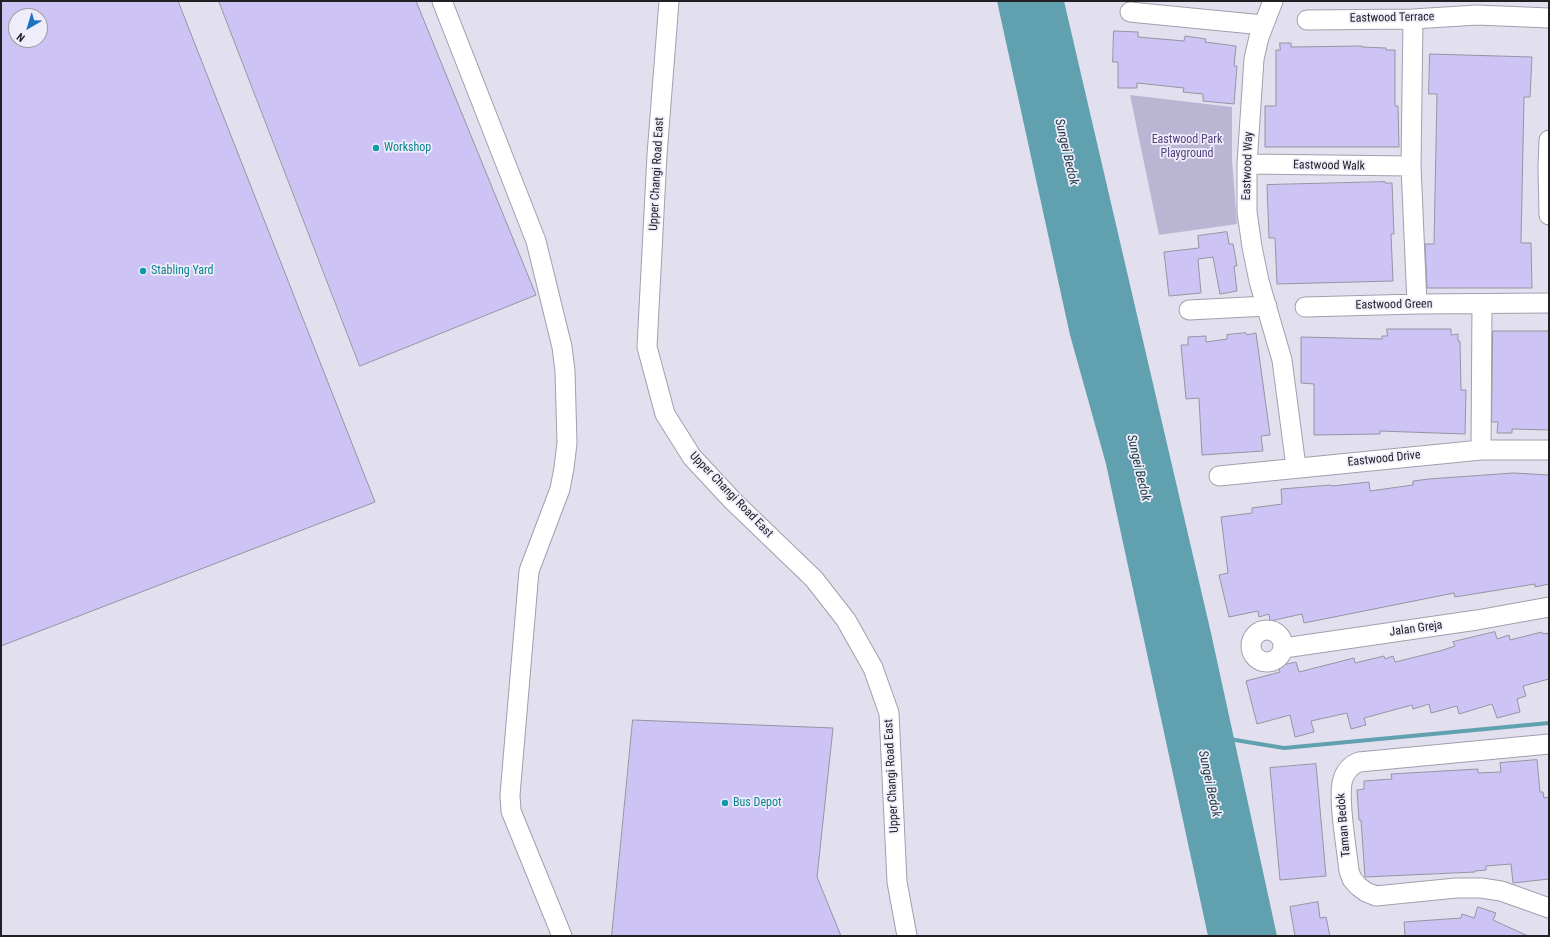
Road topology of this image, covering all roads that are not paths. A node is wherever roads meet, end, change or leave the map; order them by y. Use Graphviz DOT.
graph roads {
  1 [pos="442,1"];
  2 [pos="669,1"];
  3 [pos="1273,1"];
  4 [pos="1478,8"];
  5 [pos="1130,12"];
  6 [pos="1549,18"];
  7 [pos="1307,20"];
  8 [pos="1413,20"];
  9 [pos="1263,25"];
  10 [pos="1549,140"];
  11 [pos="1247,164"];
  12 [pos="1411,166"];
  13 [pos="1548,167"];
  14 [pos="1549,215"];
  15 [pos="1549,303"];
  16 [pos="1417,304"];
  17 [pos="1482,304"];
  18 [pos="1267,306"];
  19 [pos="1306,307"];
  20 [pos="1189,310"];
  21 [pos="1482,450"];
  22 [pos="1549,450"];
  23 [pos="1296,467"];
  24 [pos="1219,476"];
  25 [pos="1549,607"];
  26 [pos="1284,648"];
  27 [pos="1549,744"];
  28 [pos="1549,908"];
  29 [pos="562,936"];
  30 [pos="907,936"];
  1 -- 29 [label="street"];
  2 -- 30 [label="street, Upper Changi Road East"];
  3 -- 9 [label="street, Eastwood Way"];
  4 -- 6 [label="street, Eastwood Terrace"];
  4 -- 8 [label="street, Eastwood Terrace"];
  5 -- 9 [label="street"];
  7 -- 8 [label="street, Eastwood Terrace"];
  8 -- 12 [label="street"];
  9 -- 11 [label="street, Eastwood Way"];
  10 -- 13 [label="street"];
  11 -- 12 [label="street, Eastwood Walk"];
  11 -- 18 [label="street, Eastwood Way"];
  12 -- 16 [label="street"];
  13 -- 14 [label="street"];
  15 -- 17 [label="street, Eastwood Green"];
  16 -- 17 [label="street, Eastwood Green"];
  16 -- 19 [label="street, Eastwood Green"];
  17 -- 21 [label="street"];
  18 -- 20 [label="street"];
  18 -- 23 [label="street, Eastwood Way"];
  21 -- 22 [label="street, Eastwood Drive"];
  21 -- 23 [label="street, Eastwood Drive"];
  23 -- 24 [label="street, Eastwood Drive"];
  25 -- 26 [label="street, Jalan Greja"];
  27 -- 28 [label="street, Taman Bedok"];
}
